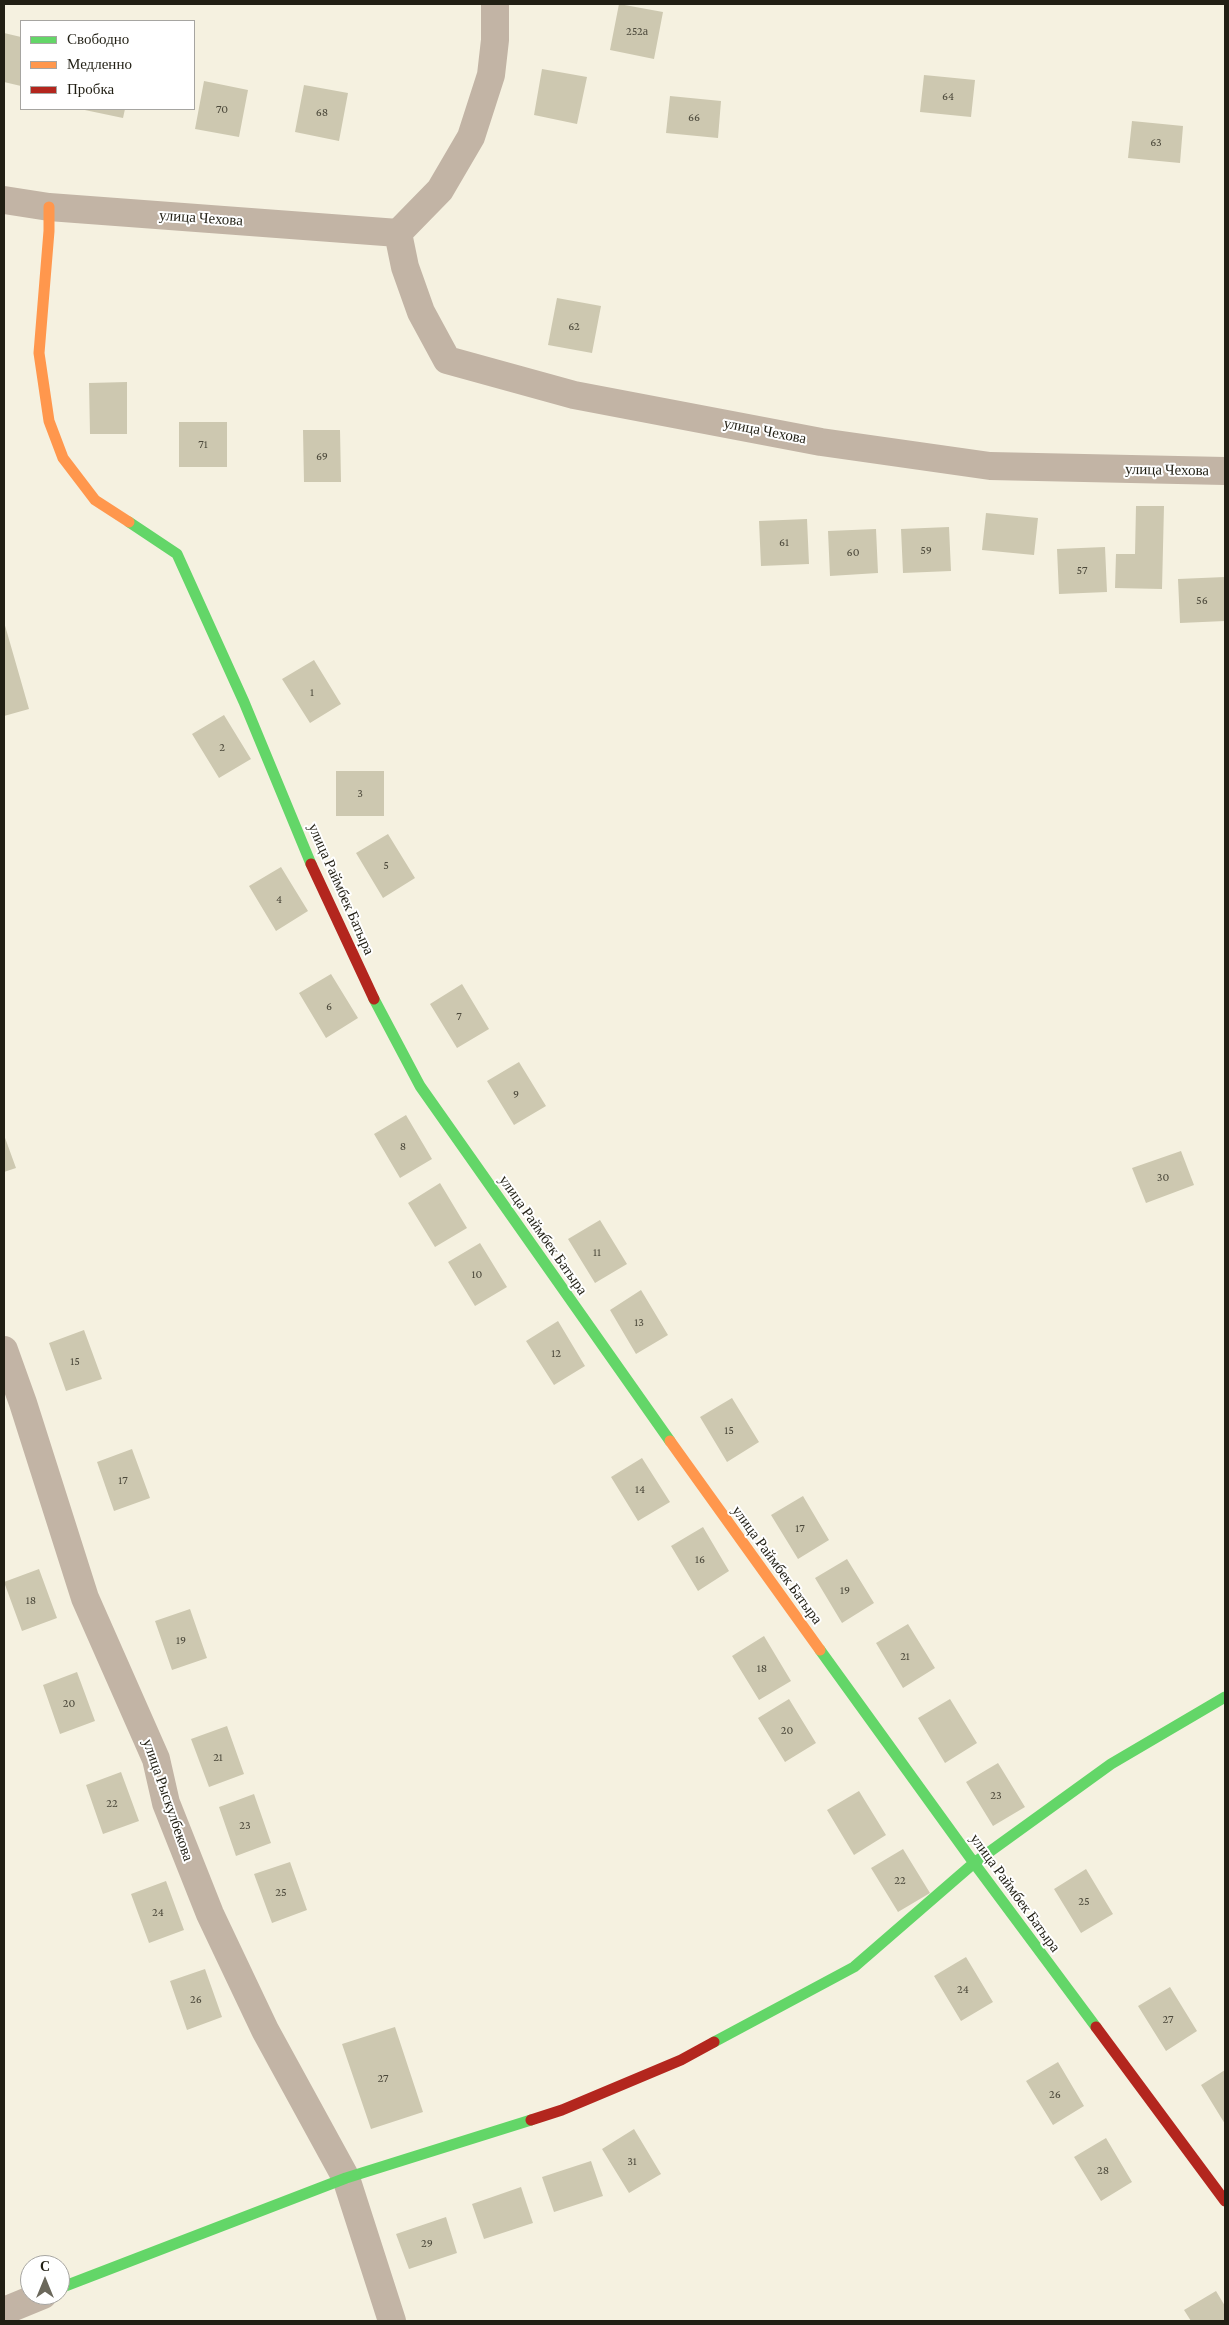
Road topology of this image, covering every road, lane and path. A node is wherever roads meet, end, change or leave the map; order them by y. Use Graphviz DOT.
graph roads {
  1 [pos="495,4"];
  2 [pos="4,200"];
  3 [pos="49,207"];
  4 [pos="398,233"];
  5 [pos="1225,471"];
  6 [pos="4,1350"];
  7 [pos="1225,1697"];
  8 [pos="974,1863"];
  9 [pos="346,2178"];
  10 [pos="1225,2201"];
  11 [pos="70,2284"];
  12 [pos="20,2304"];
  13 [pos="4,2311"];
  14 [pos="392,2321"];
  1 -- 4 [label="street"];
  2 -- 3 [label="street, улица Чехова"];
  3 -- 4 [label="street, улица Чехова"];
  3 -- 8 [label="street, улица Раймбек Батыра"];
  4 -- 5 [label="street, улица Чехова"];
  6 -- 9 [label="street, улица Рыскулбекова"];
  7 -- 8 [label="street"];
  8 -- 9 [label="street"];
  8 -- 10 [label="street, улица Раймбек Батыра"];
  9 -- 11 [label="street"];
  9 -- 14 [label="street, улица Рыскулбекова"];
  12 -- 13 [label="street"];
}
